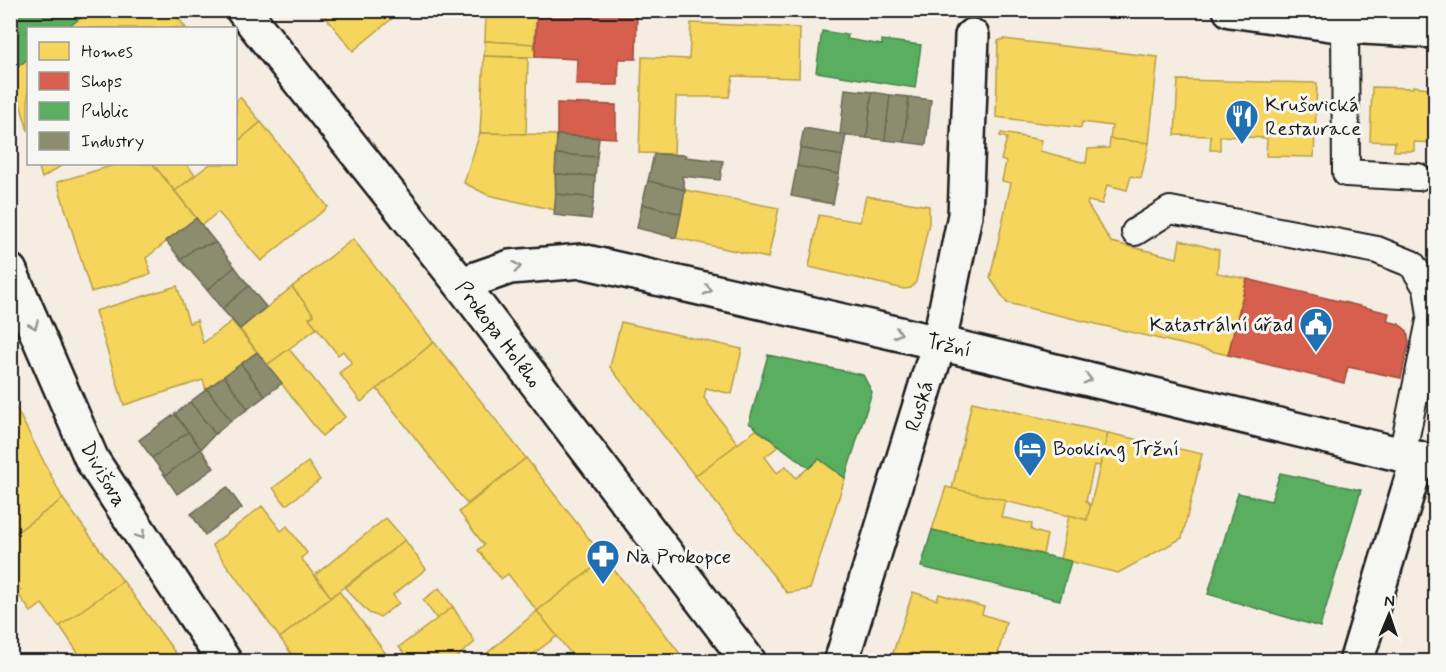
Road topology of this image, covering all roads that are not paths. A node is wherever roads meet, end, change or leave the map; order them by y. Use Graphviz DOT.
graph roads {
  1 [pos="243,10"];
  2 [pos="1230,10"];
  3 [pos="1345,26"];
  4 [pos="1436,31"];
  5 [pos="972,36"];
  6 [pos="1418,177"];
  7 [pos="1135,232"];
  8 [pos="10,272"];
  9 [pos="461,284"];
  10 [pos="939,343"];
  11 [pos="1418,459"];
  12 [pos="225,662"];
  13 [pos="749,662"];
  14 [pos="841,662"];
  15 [pos="1356,662"];
  1 -- 9 [label="street, Prokopa Holého"];
  2 -- 3 [label="street"];
  3 -- 4 [label="street"];
  3 -- 6 [label="lane"];
  5 -- 10 [label="street, Ruská"];
  7 -- 11 [label="lane"];
  8 -- 12 [label="street, Divišova, one-way"];
  9 -- 10 [label="street, Tržní, one-way"];
  9 -- 13 [label="street, Prokopa Holého"];
  10 -- 11 [label="street, Tržní, one-way"];
  10 -- 14 [label="street, Ruská"];
  11 -- 15 [label="street"];
}
